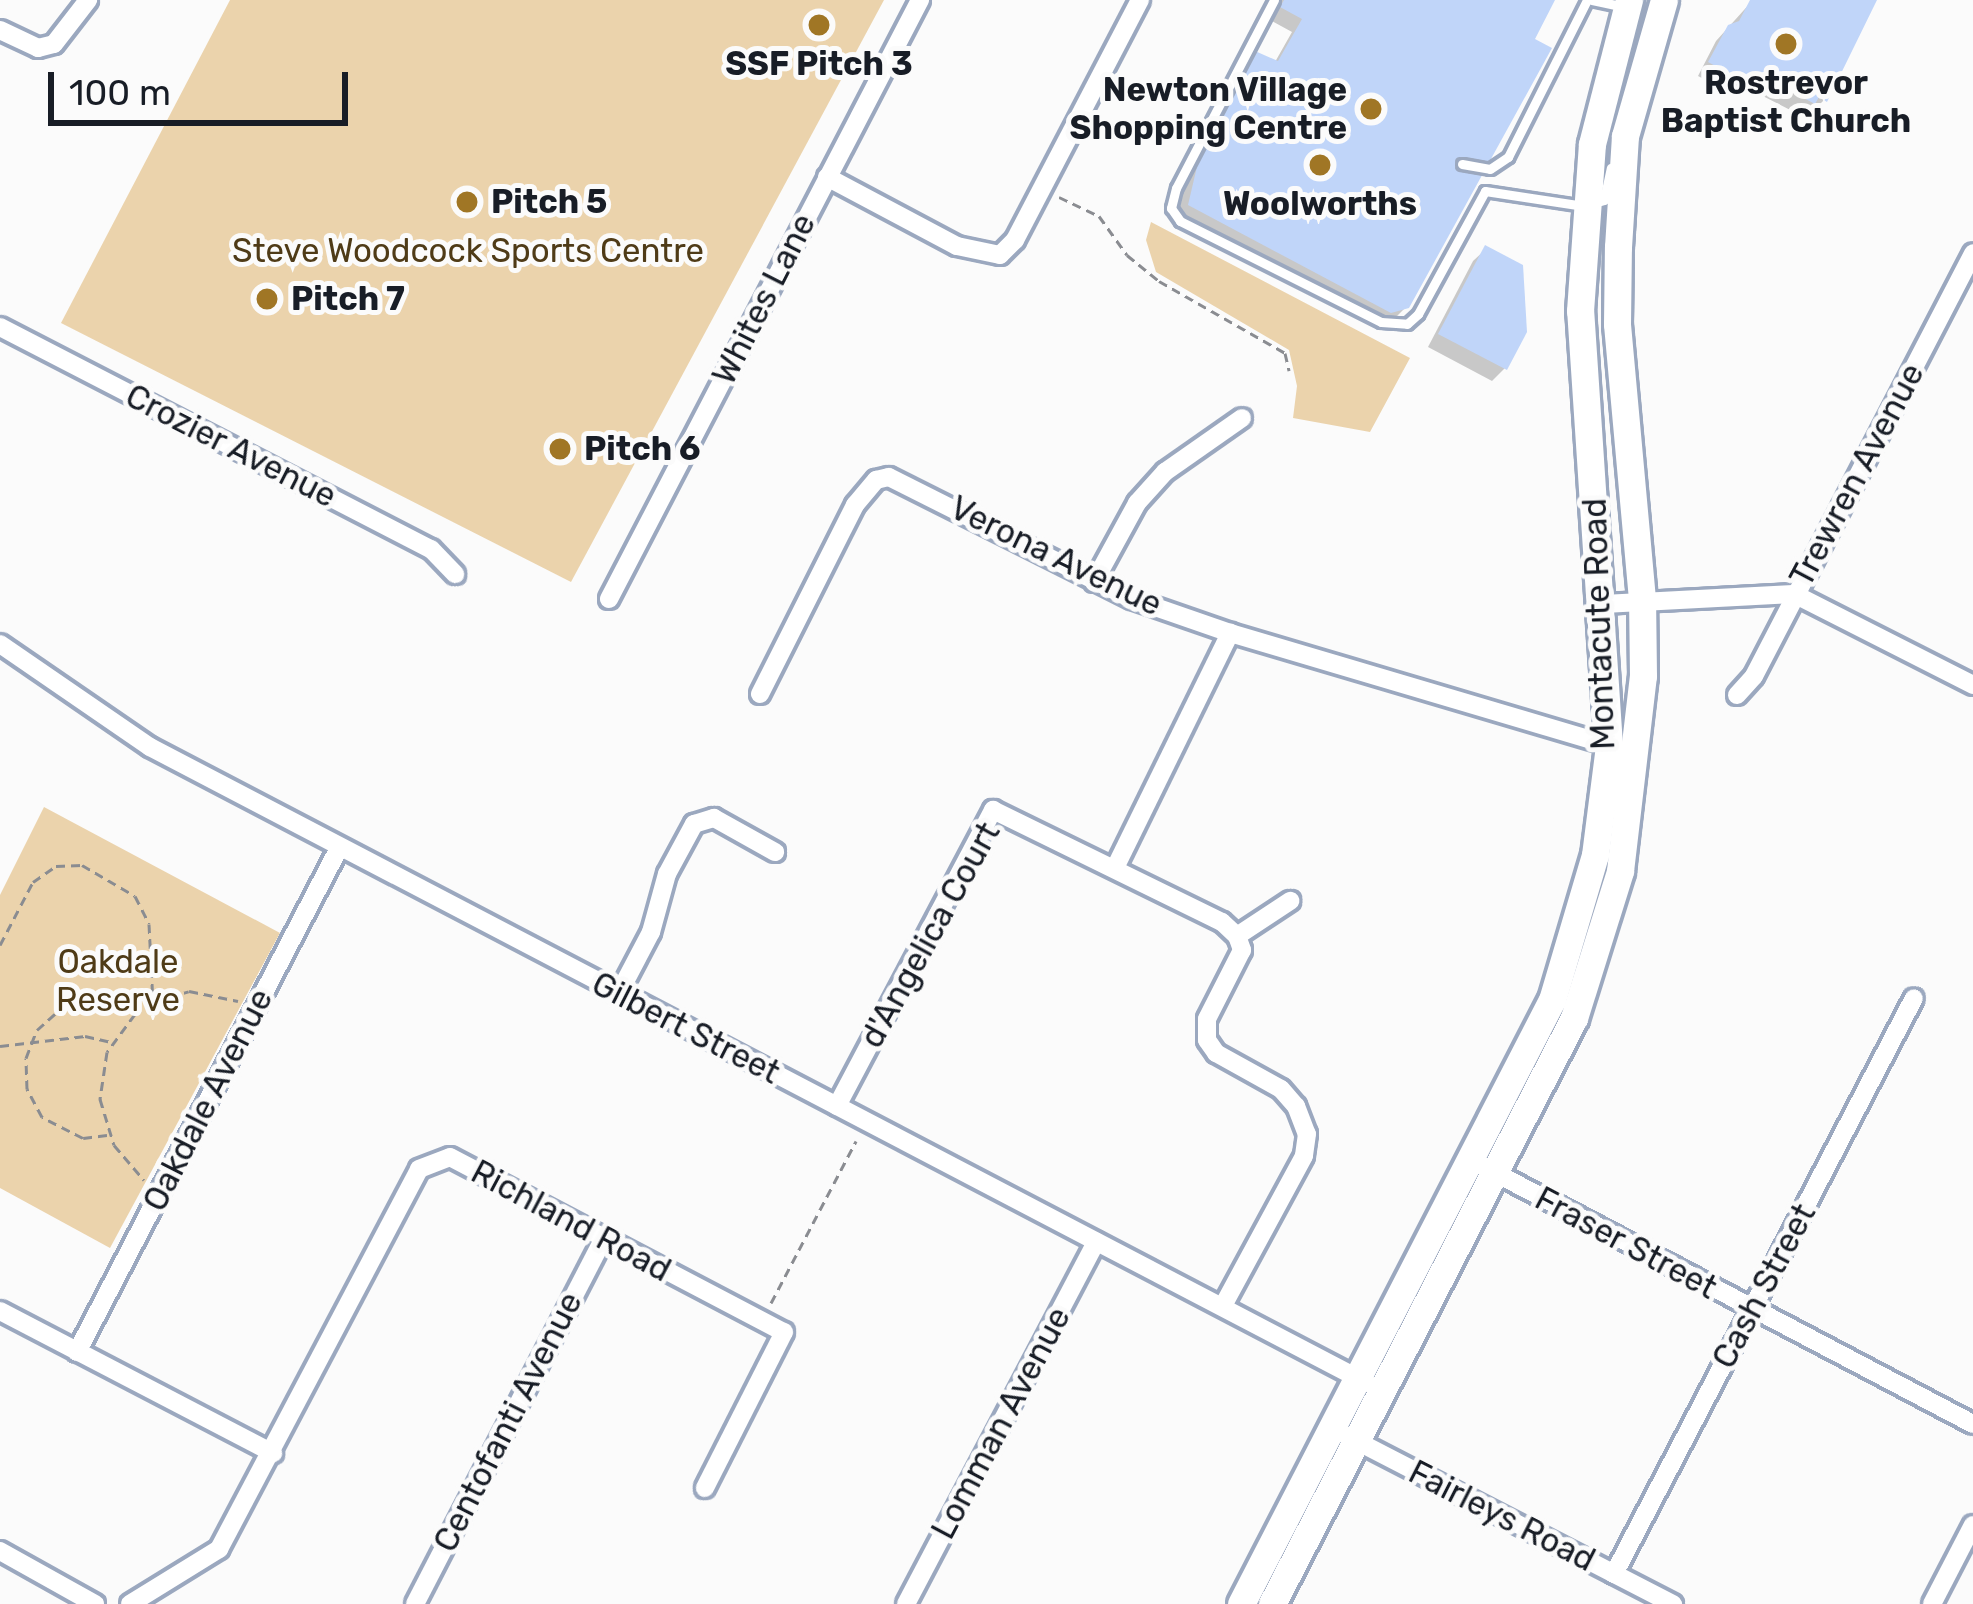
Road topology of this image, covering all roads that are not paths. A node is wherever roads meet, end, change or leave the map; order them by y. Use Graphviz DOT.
graph roads {
  1 [pos="88,0"];
  2 [pos="920,0"];
  3 [pos="1141,0"];
  4 [pos="1274,0"];
  5 [pos="1590,0"];
  6 [pos="1664,0"];
  7 [pos="1628,3"];
  8 [pos="0,30"];
  9 [pos="1625,136"];
  10 [pos="1462,164"];
  11 [pos="827,177"];
  12 [pos="1584,206"];
  13 [pos="1973,253"];
  14 [pos="0,327"];
  15 [pos="1242,418"];
  16 [pos="455,574"];
  17 [pos="1094,582"];
  18 [pos="1794,593"];
  19 [pos="609,599"];
  20 [pos="1642,599"];
  21 [pos="1603,604"];
  22 [pos="1230,633"];
  23 [pos="1,648"];
  24 [pos="1973,685"];
  25 [pos="760,694"];
  26 [pos="1737,694"];
  27 [pos="1609,746"];
  28 [pos="339,848"];
  29 [pos="775,852"];
  30 [pos="1115,868"];
  31 [pos="1290,901"];
  32 [pos="1240,943"];
  33 [pos="619,993"];
  34 [pos="1915,998"];
  35 [pos="837,1106"];
  36 [pos="1483,1167"];
  37 [pos="602,1241"];
  38 [pos="1096,1242"];
  39 [pos="1223,1306"];
  40 [pos="1752,1310"];
  41 [pos="0,1311"];
  42 [pos="77,1352"];
  43 [pos="1371,1386"];
  44 [pos="1973,1424"];
  45 [pos="1344,1435"];
  46 [pos="273,1453"];
  47 [pos="705,1488"];
  48 [pos="1973,1525"];
  49 [pos="0,1551"];
  50 [pos="1614,1574"];
  51 [pos="95,1604"];
  52 [pos="130,1604"];
  53 [pos="415,1604"];
  54 [pos="906,1604"];
  55 [pos="1241,1604"];
  56 [pos="1271,1604"];
  57 [pos="1672,1604"];
  58 [pos="1932,1604"];
  1 -- 8 [label="street"];
  2 -- 11 [label="street, Whites Lane"];
  3 -- 11 [label="street"];
  4 -- 12 [label="lane"];
  5 -- 7 [label="lane"];
  5 -- 10 [label="lane"];
  6 -- 9 [label="main road, Montacute Road"];
  7 -- 12 [label="main road, Montacute Road"];
  9 -- 12 [label="lane"];
  9 -- 20 [label="main road, Montacute Road"];
  11 -- 19 [label="street, Whites Lane"];
  12 -- 21 [label="main road, Montacute Road"];
  13 -- 18 [label="street, Trewren Avenue"];
  14 -- 16 [label="street, Crozier Avenue"];
  15 -- 17 [label="street"];
  17 -- 22 [label="street, Verona Avenue"];
  17 -- 25 [label="street, Verona Avenue"];
  18 -- 20 [label="street"];
  18 -- 24 [label="street"];
  18 -- 26 [label="street, Trewren Avenue"];
  20 -- 21 [label="street"];
  20 -- 36 [label="main road, Montacute Road"];
  21 -- 27 [label="main road, Montacute Road"];
  22 -- 27 [label="street, Verona Avenue"];
  22 -- 30 [label="street"];
  23 -- 28 [label="street, Gilbert Street"];
  27 -- 36 [label="main road, Montacute Road"];
  28 -- 33 [label="street, Gilbert Street"];
  28 -- 42 [label="street, Oakdale Avenue"];
  29 -- 33 [label="street"];
  30 -- 32 [label="street, d'Angelica Court"];
  30 -- 35 [label="street, d'Angelica Court"];
  31 -- 32 [label="street"];
  32 -- 39 [label="street"];
  33 -- 35 [label="street, Gilbert Street"];
  34 -- 40 [label="street, Cash Street"];
  35 -- 38 [label="street, Gilbert Street"];
  36 -- 40 [label="street, Fraser Street"];
  36 -- 43 [label="main road, Montacute Road"];
  37 -- 46 [label="street, Richland Road"];
  37 -- 47 [label="street, Richland Road"];
  37 -- 53 [label="street, Centofanti Avenue"];
  38 -- 39 [label="street, Gilbert Street"];
  38 -- 54 [label="street, Lomman Avenue"];
  39 -- 43 [label="street, Gilbert Street"];
  40 -- 44 [label="street, Fraser Street"];
  40 -- 50 [label="street, Cash Street"];
  41 -- 42 [label="street"];
  42 -- 46 [label="street"];
  43 -- 45 [label="main road, Montacute Road"];
  45 -- 50 [label="street, Fairleys Road"];
  45 -- 55 [label="main road, Montacute Road"];
  45 -- 56 [label="main road, Montacute Road"];
  46 -- 52 [label="street, Richland Road"];
  48 -- 58 [label="street"];
  49 -- 51 [label="street"];
  50 -- 57 [label="street, Fairleys Road"];
}
